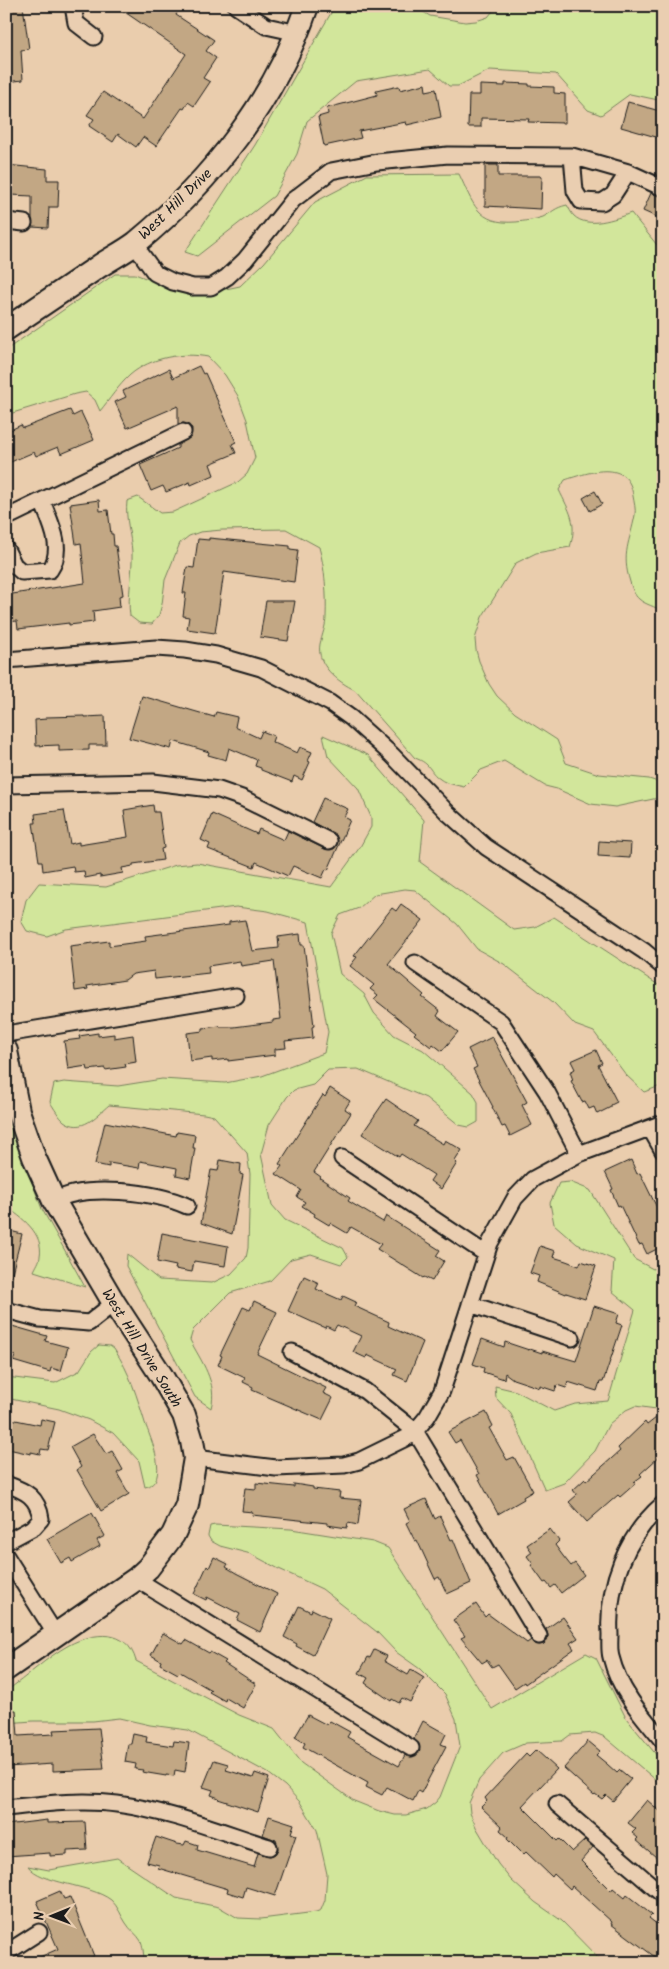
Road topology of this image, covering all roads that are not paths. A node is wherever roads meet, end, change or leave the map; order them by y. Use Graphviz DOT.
graph roads {
  1 [pos="73,6"];
  2 [pos="236,6"];
  3 [pos="307,6"];
  4 [pos="298,33"];
  5 [pos="94,37"];
  6 [pos="572,156"];
  7 [pos="628,172"];
  8 [pos="663,188"];
  9 [pos="6,221"];
  10 [pos="24,223"];
  11 [pos="134,244"];
  12 [pos="6,329"];
  13 [pos="183,432"];
  14 [pos="42,500"];
  15 [pos="6,518"];
  16 [pos="6,549"];
  17 [pos="6,660"];
  18 [pos="6,784"];
  19 [pos="329,841"];
  20 [pos="415,963"];
  21 [pos="663,967"];
  22 [pos="236,996"];
  23 [pos="6,1034"];
  24 [pos="6,1052"];
  25 [pos="656,1126"];
  26 [pos="663,1151"];
  27 [pos="579,1154"];
  28 [pos="342,1158"];
  29 [pos="54,1202"];
  30 [pos="187,1206"];
  31 [pos="486,1254"];
  32 [pos="114,1303"];
  33 [pos="470,1304"];
  34 [pos="6,1310"];
  35 [pos="572,1338"];
  36 [pos="292,1352"];
  37 [pos="416,1431"];
  38 [pos="195,1458"];
  39 [pos="6,1484"];
  40 [pos="663,1504"];
  41 [pos="6,1542"];
  42 [pos="6,1556"];
  43 [pos="136,1579"];
  44 [pos="56,1635"];
  45 [pos="539,1636"];
  46 [pos="6,1669"];
  47 [pos="663,1741"];
  48 [pos="411,1748"];
  49 [pos="557,1804"];
  50 [pos="6,1808"];
  51 [pos="269,1846"];
  52 [pos="663,1895"];
  53 [pos="39,1932"];
  54 [pos="6,1953"];
  1 -- 5 [label="street"];
  2 -- 4 [label="street"];
  3 -- 4 [label="street, West Hill Drive"];
  4 -- 11 [label="street, West Hill Drive"];
  6 -- 7 [label="street"];
  6 -- 7 [label="street"];
  6 -- 11 [label="street"];
  7 -- 8 [label="street"];
  9 -- 10 [label="street"];
  11 -- 12 [label="street, West Hill Drive"];
  13 -- 14 [label="street"];
  14 -- 15 [label="street"];
  14 -- 16 [label="street"];
  17 -- 21 [label="street"];
  18 -- 19 [label="street"];
  20 -- 27 [label="street"];
  22 -- 23 [label="street"];
  24 -- 29 [label="street, West Hill Drive South"];
  25 -- 26 [label="street"];
  25 -- 27 [label="street"];
  27 -- 31 [label="street"];
  28 -- 31 [label="street"];
  29 -- 30 [label="street"];
  29 -- 32 [label="street, West Hill Drive South"];
  31 -- 33 [label="street"];
  32 -- 34 [label="street"];
  32 -- 38 [label="street, West Hill Drive South"];
  33 -- 35 [label="street"];
  33 -- 37 [label="street"];
  36 -- 37 [label="street"];
  37 -- 38 [label="street"];
  37 -- 45 [label="street"];
  38 -- 43 [label="street, West Hill Drive South"];
  39 -- 41 [label="street"];
  40 -- 47 [label="street"];
  42 -- 44 [label="street"];
  43 -- 44 [label="street, West Hill Drive South"];
  43 -- 48 [label="street"];
  44 -- 46 [label="street, West Hill Drive South"];
  49 -- 52 [label="street"];
  50 -- 51 [label="street"];
  53 -- 54 [label="street"];
}
